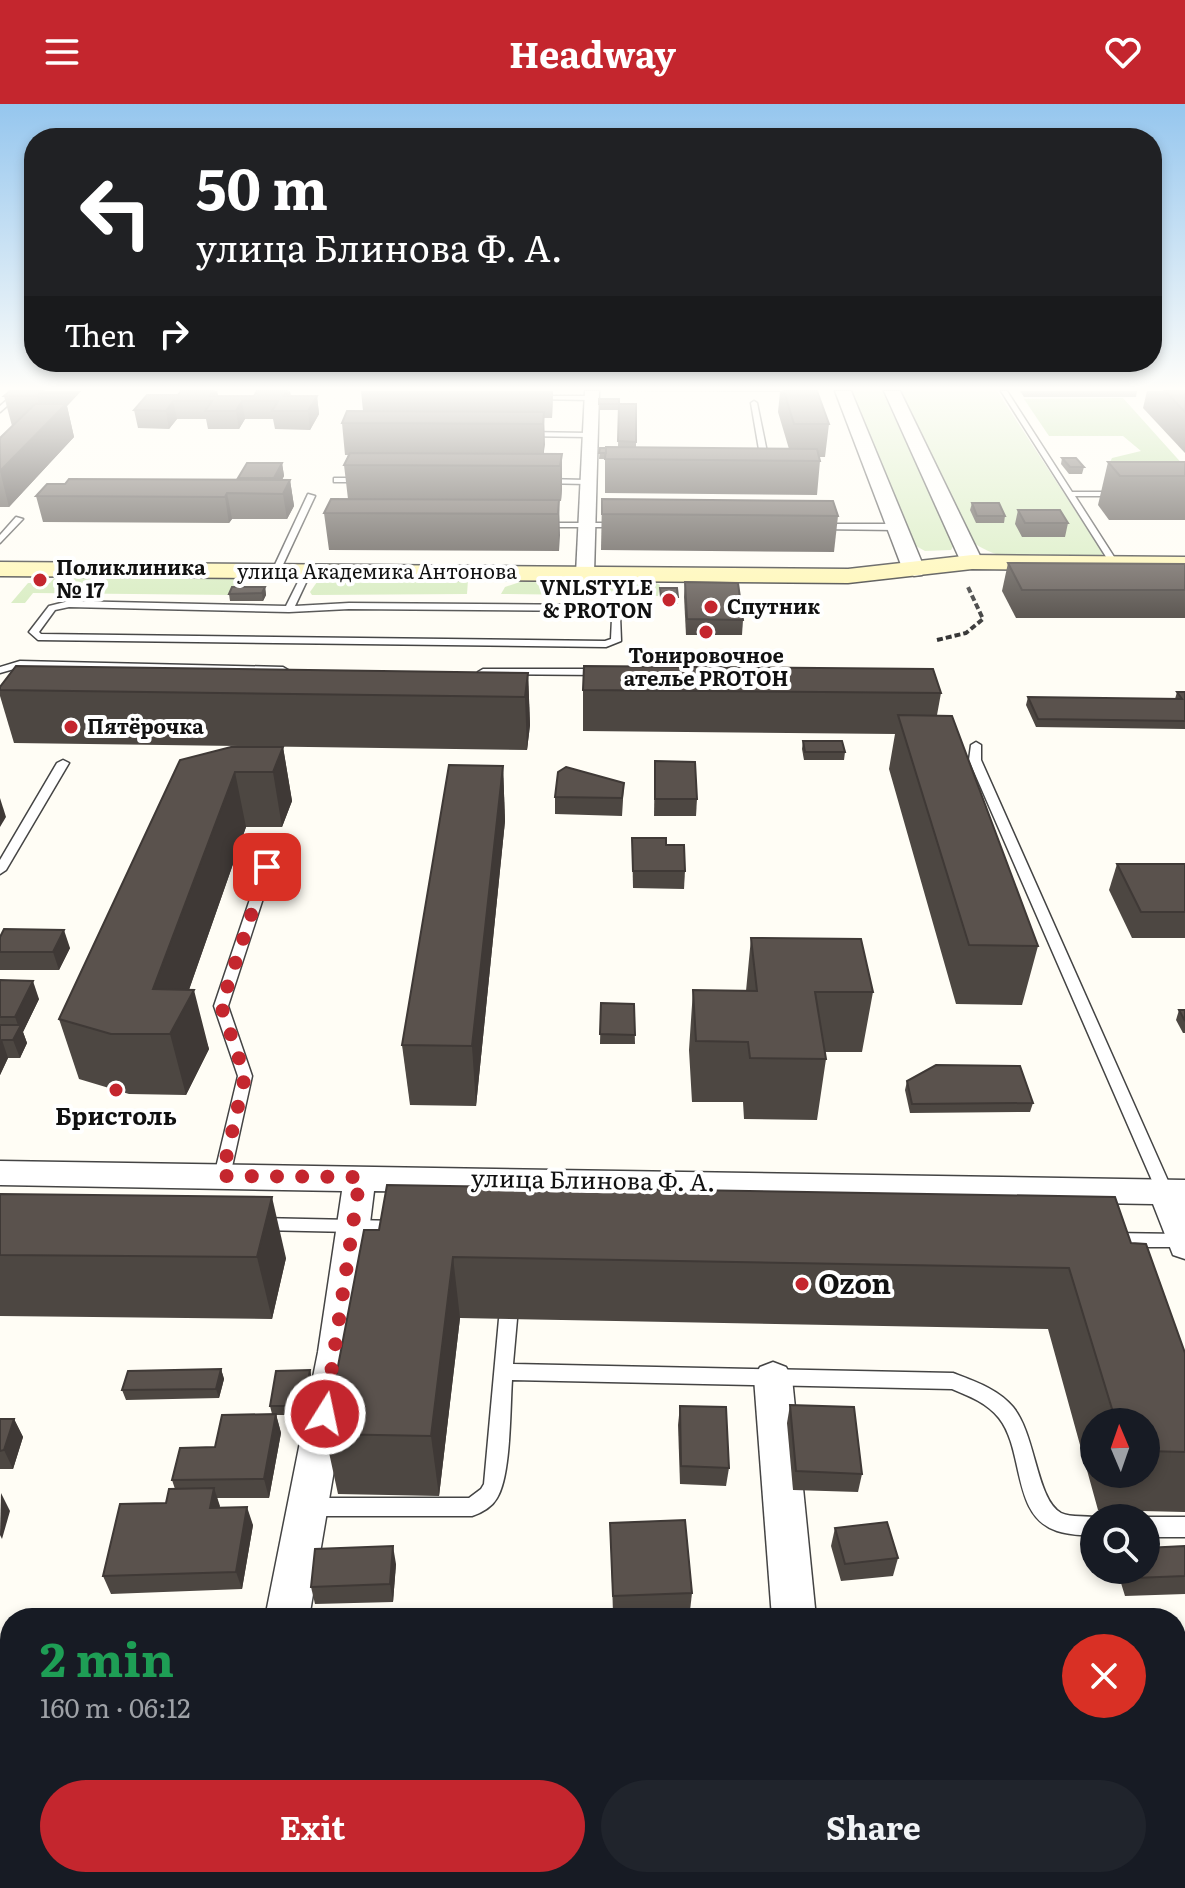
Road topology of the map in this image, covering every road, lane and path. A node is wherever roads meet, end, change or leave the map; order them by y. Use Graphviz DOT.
graph roads {
  1 [pos="590,474"];
  2 [pos="592,474"];
  3 [pos="875,474"];
  4 [pos="927,474"];
  5 [pos="1059,474"];
  6 [pos="337,480"];
  7 [pos="368,480"];
  8 [pos="540,481"];
  9 [pos="1072,494"];
  10 [pos="1128,494"];
  11 [pos="311,496"];
  12 [pos="0,518"];
  13 [pos="526,524"];
  14 [pos="588,525"];
  15 [pos="634,525"];
  16 [pos="804,527"];
  17 [pos="896,527"];
  18 [pos="0,540"];
  19 [pos="1114,563"];
  20 [pos="1185,564"];
  21 [pos="0,569"];
  22 [pos="914,570"];
  23 [pos="276,571"];
  24 [pos="968,571"];
  25 [pos="307,572"];
  26 [pos="585,574"];
  27 [pos="289,609"];
  28 [pos="937,640"];
  29 [pos="0,670"];
  30 [pos="299,670"];
  31 [pos="470,672"];
  32 [pos="612,672"];
  33 [pos="976,745"];
  34 [pos="63,763"];
  35 [pos="276,840"];
  36 [pos="0,870"];
  37 [pos="0,1173"];
  38 [pos="222,1176"];
  39 [pos="360,1177"];
  40 [pos="1175,1192"];
  41 [pos="246,1224"];
  42 [pos="353,1226"];
  43 [pos="412,1227"];
  44 [pos="1088,1239"];
  45 [pos="1184,1244"];
  46 [pos="508,1319"];
  47 [pos="503,1372"];
  48 [pos="773,1378"];
  49 [pos="308,1507"];
  50 [pos="1080,1524"];
  51 [pos="1160,1527"];
  52 [pos="1185,1527"];
  53 [pos="289,1608"];
  54 [pos="793,1608"];
  1 -- 8 [label="lane"];
  2 -- 14 [label="street"];
  3 -- 17 [label="street"];
  4 -- 24 [label="street"];
  5 -- 9 [label="lane"];
  6 -- 7 [label="lane"];
  9 -- 10 [label="lane"];
  9 -- 19 [label="lane"];
  11 -- 23 [label="lane"];
  12 -- 18 [label="lane"];
  13 -- 14 [label="lane"];
  14 -- 15 [label="lane"];
  14 -- 26 [label="street"];
  16 -- 17 [label="lane"];
  17 -- 22 [label="street"];
  19 -- 20 [label="main road, улица Академика Антонова"];
  19 -- 24 [label="main road, улица Академика Антонова"];
  21 -- 23 [label="main road, улица Академика Антонова"];
  22 -- 24 [label="main road, улица Академика Антонова"];
  22 -- 26 [label="main road, улица Академика Антонова"];
  23 -- 25 [label="main road, улица Академика Антонова"];
  24 -- 28 [label="path"];
  25 -- 26 [label="main road, улица Академика Антонова"];
  25 -- 27 [label="lane"];
  27 -- 27 [label="lane"];
  29 -- 30 [label="lane"];
  31 -- 32 [label="lane"];
  33 -- 40 [label="lane"];
  34 -- 36 [label="lane"];
  35 -- 38 [label="lane"];
  37 -- 38 [label="street, улица Блинова Ф. А."];
  38 -- 39 [label="street, улица Блинова Ф. А."];
  39 -- 40 [label="street, улица Блинова Ф. А."];
  39 -- 42 [label="street"];
  40 -- 45 [label="street"];
  41 -- 42 [label="lane"];
  42 -- 43 [label="lane"];
  42 -- 49 [label="street"];
  44 -- 45 [label="lane"];
  46 -- 47 [label="lane"];
  47 -- 48 [label="lane"];
  47 -- 49 [label="lane"];
  48 -- 50 [label="lane"];
  48 -- 54 [label="street"];
  49 -- 53 [label="street"];
  51 -- 52 [label="lane"];
}
